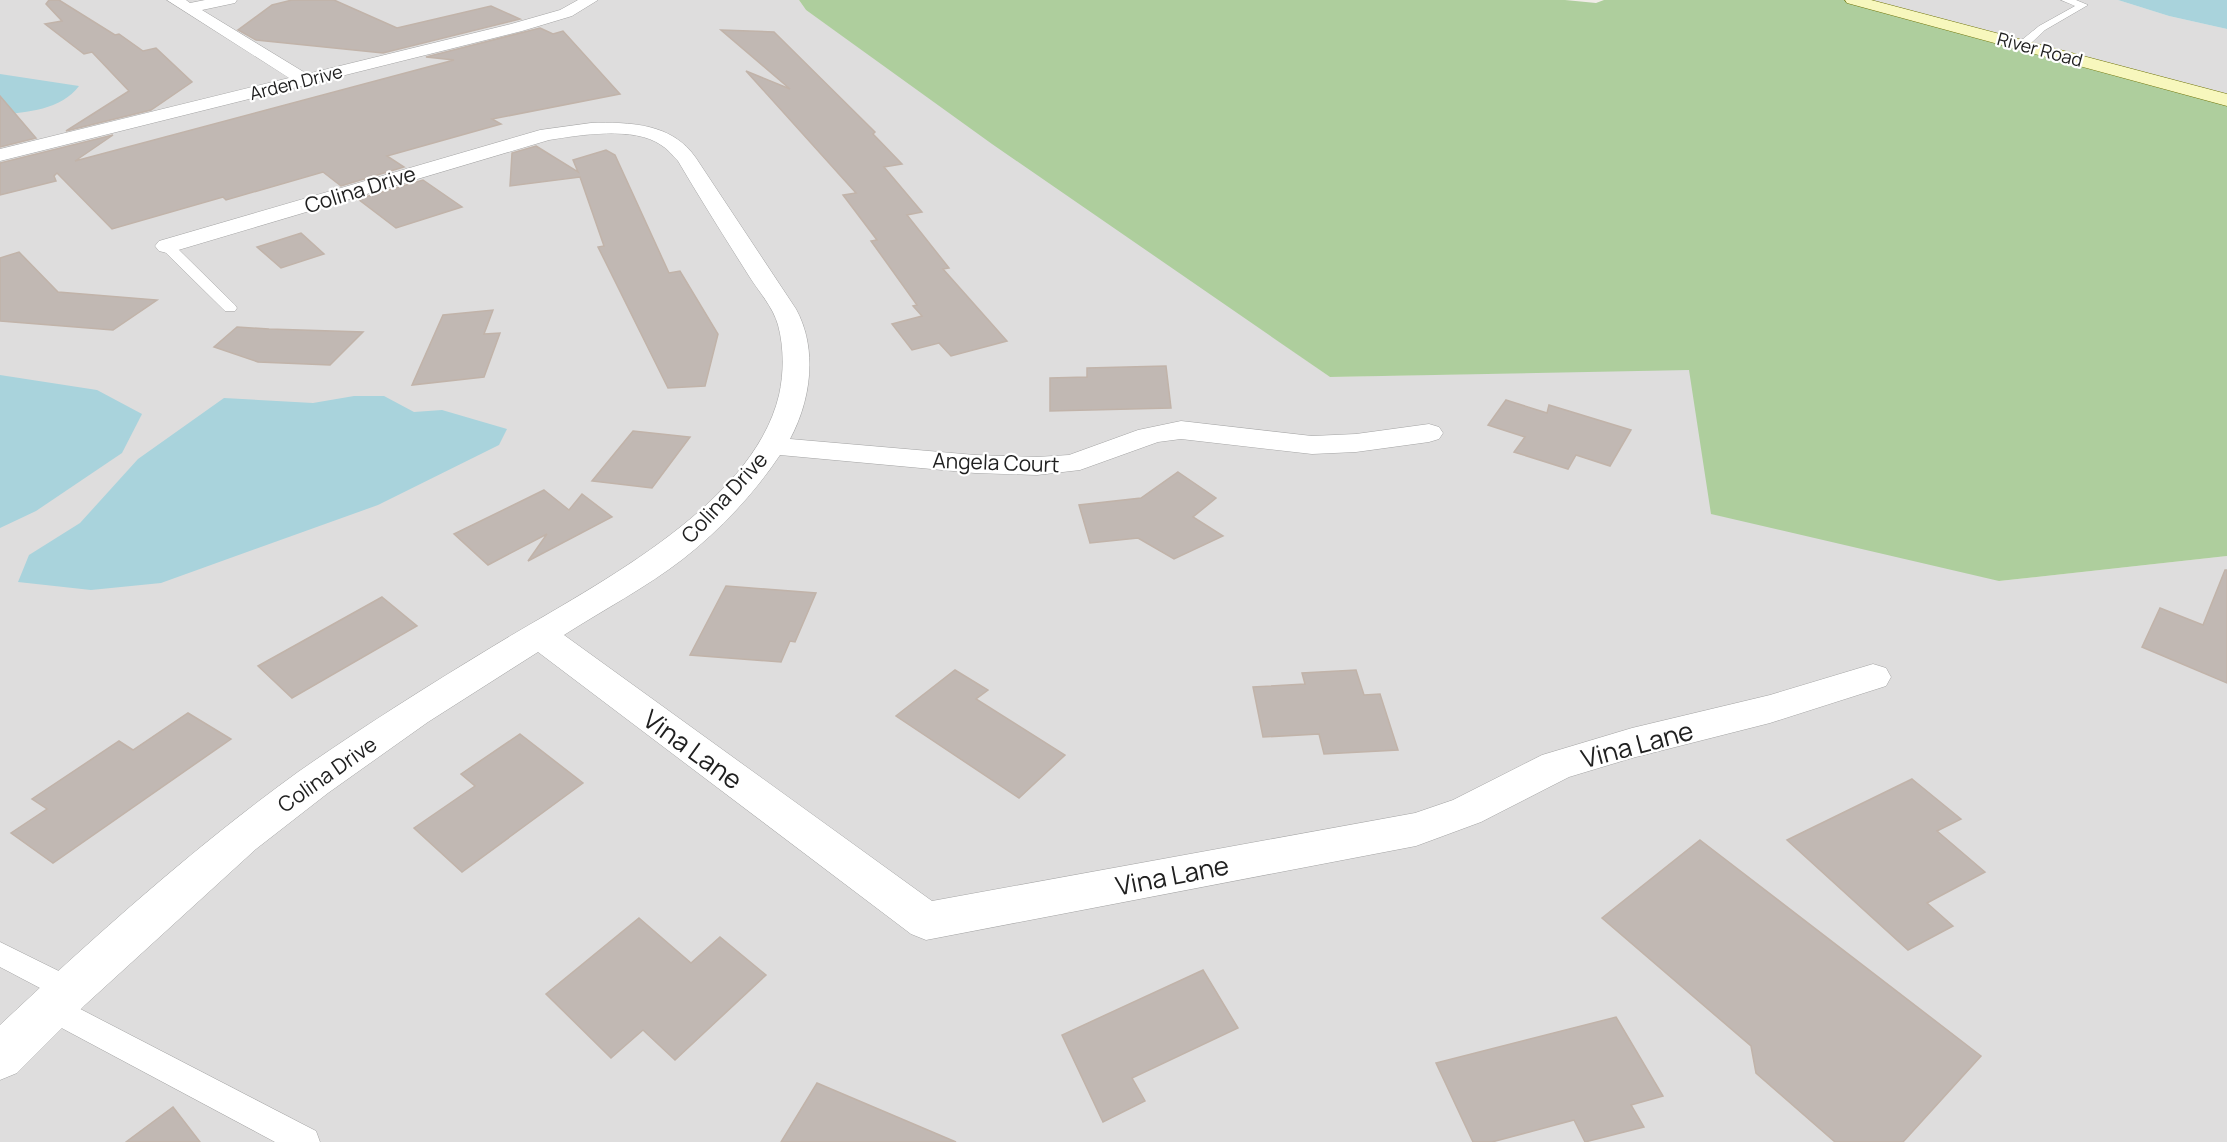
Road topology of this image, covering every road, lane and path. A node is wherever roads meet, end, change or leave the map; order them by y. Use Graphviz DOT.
graph roads {
  1 [pos="229,0"];
  2 [pos="590,0"];
  3 [pos="1852,0"];
  4 [pos="2066,0"];
  5 [pos="182,4"];
  6 [pos="2018,43"];
  7 [pos="304,80"];
  8 [pos="2227,100"];
  9 [pos="0,155"];
  10 [pos="167,246"];
  11 [pos="230,308"];
  12 [pos="1429,433"];
  13 [pos="772,446"];
  14 [pos="539,635"];
  15 [pos="1873,677"];
  16 [pos="0,954"];
  17 [pos="60,999"];
  18 [pos="0,1058"];
  19 [pos="305,1142"];
  1 -- 5 [label="street"];
  2 -- 7 [label="street, Arden Drive"];
  3 -- 6 [label="main road, River Road"];
  4 -- 6 [label="lane"];
  5 -- 7 [label="street"];
  6 -- 8 [label="main road, River Road"];
  7 -- 9 [label="street, Arden Drive"];
  10 -- 11 [label="lane, Colina Drive"];
  10 -- 13 [label="street, Colina Drive"];
  12 -- 13 [label="street, Angela Court"];
  13 -- 14 [label="street, Colina Drive"];
  14 -- 15 [label="street, Vina Lane"];
  14 -- 17 [label="street, Colina Drive"];
  16 -- 17 [label="lane"];
  17 -- 18 [label="street, Colina Drive"];
  17 -- 19 [label="lane"];
}
